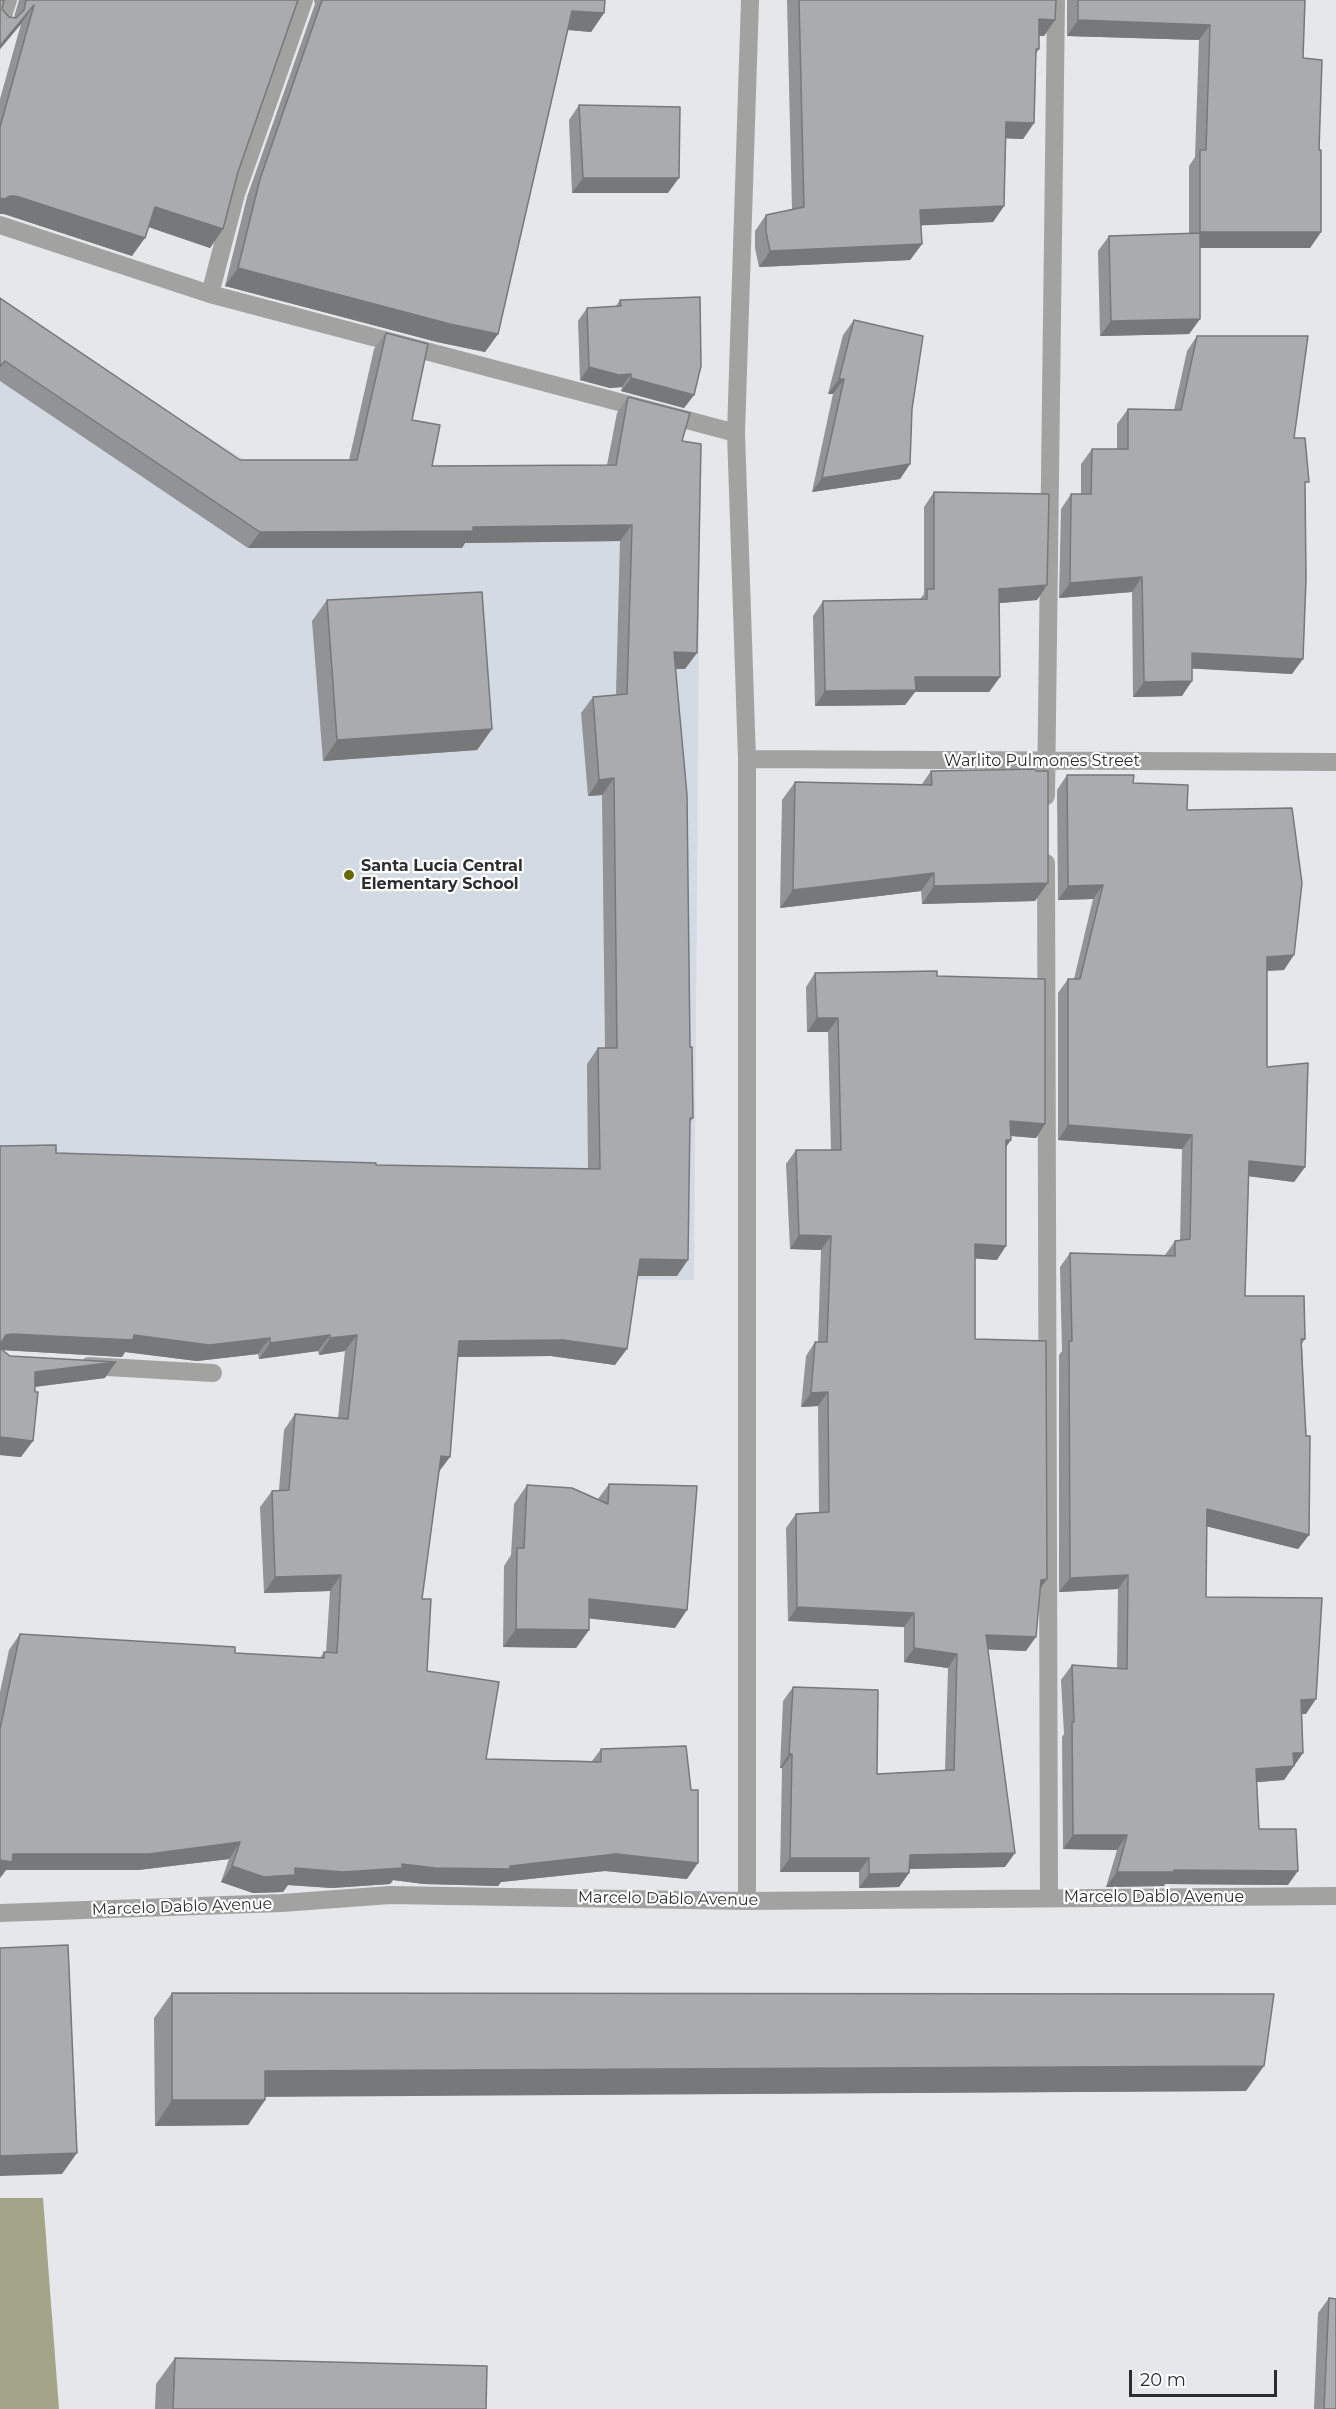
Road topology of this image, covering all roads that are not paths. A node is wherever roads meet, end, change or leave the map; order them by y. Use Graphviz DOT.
graph roads {
  1 [pos="8,0"];
  2 [pos="304,0"];
  3 [pos="750,0"];
  4 [pos="1056,0"];
  5 [pos="0,25"];
  6 [pos="0,225"];
  7 [pos="210,294"];
  8 [pos="736,433"];
  9 [pos="747,759"];
  10 [pos="1046,761"];
  11 [pos="1336,762"];
  12 [pos="1046,809"];
  13 [pos="1046,845"];
  14 [pos="71,1365"];
  15 [pos="213,1373"];
  16 [pos="1336,1896"];
  17 [pos="1049,1898"];
  18 [pos="747,1901"];
  19 [pos="0,1913"];
  1 -- 5 [label="street"];
  2 -- 7 [label="street"];
  3 -- 8 [label="street"];
  4 -- 10 [label="street"];
  6 -- 7 [label="street"];
  7 -- 8 [label="street"];
  8 -- 9 [label="street"];
  9 -- 10 [label="street, Warlito Pulmones Street"];
  9 -- 18 [label="street"];
  10 -- 11 [label="street, Warlito Pulmones Street"];
  10 -- 12 [label="street"];
  13 -- 17 [label="street"];
  14 -- 15 [label="street"];
  16 -- 17 [label="street, Marcelo Dablo Avenue"];
  17 -- 18 [label="street, Marcelo Dablo Avenue"];
  18 -- 19 [label="street, Marcelo Dablo Avenue"];
}
